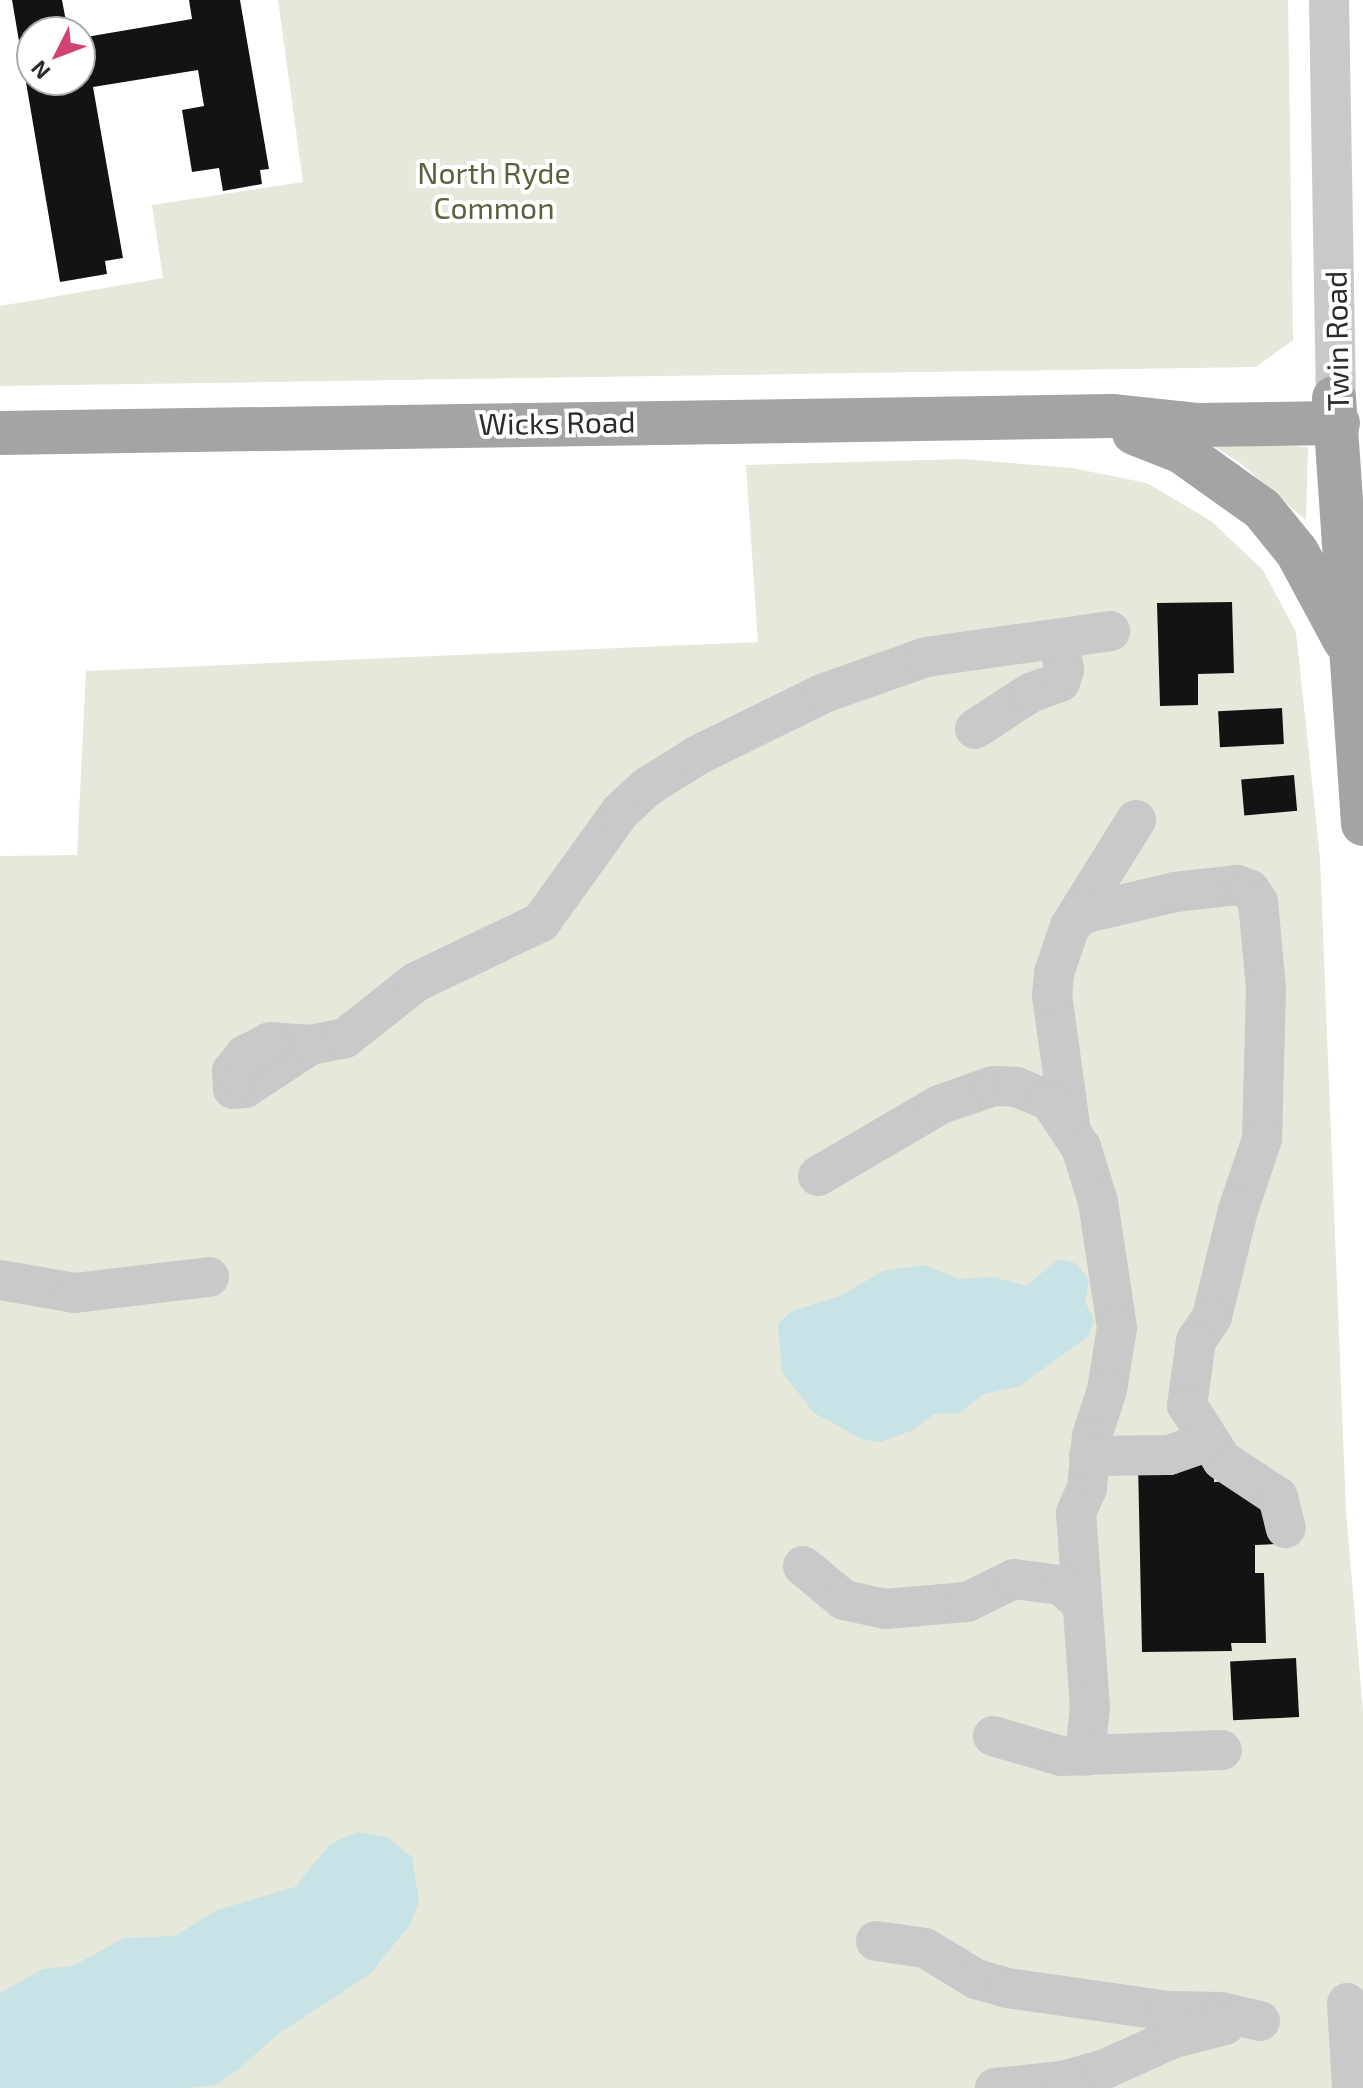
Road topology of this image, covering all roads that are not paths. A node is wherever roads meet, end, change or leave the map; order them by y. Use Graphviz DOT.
graph roads {
  1 [pos="1329,0"];
  2 [pos="1337,410"];
  3 [pos="1094,416"];
  4 [pos="0,433"];
  5 [pos="1110,631"];
  6 [pos="1059,640"];
  7 [pos="1352,654"];
  8 [pos="975,729"];
  9 [pos="1136,820"];
  10 [pos="1363,824"];
  11 [pos="1070,926"];
  12 [pos="310,1045"];
  13 [pos="1070,1125"];
  14 [pos="818,1176"];
  15 [pos="209,1277"];
  16 [pos="0,1280"];
  17 [pos="1206,1442"];
  18 [pos="1089,1456"];
  19 [pos="1286,1528"];
  20 [pos="803,1566"];
  21 [pos="1079,1601"];
  22 [pos="993,1736"];
  23 [pos="1222,1750"];
  24 [pos="1085,1756"];
  25 [pos="876,1941"];
  26 [pos="1347,2003"];
  27 [pos="995,2088"];
  28 [pos="1352,2088"];
  1 -- 2 [label="street, Twin Road"];
  2 -- 3 [label="main road, Wicks Road"];
  2 -- 7 [label="main road, Twin Road"];
  3 -- 4 [label="main road, Wicks Road"];
  3 -- 7 [label="main road"];
  5 -- 6 [label="street"];
  6 -- 8 [label="street"];
  6 -- 12 [label="street"];
  7 -- 10 [label="main road, Twin Road"];
  9 -- 11 [label="street"];
  11 -- 13 [label="street"];
  11 -- 17 [label="street"];
  13 -- 14 [label="street"];
  13 -- 18 [label="street"];
  15 -- 16 [label="street"];
  17 -- 18 [label="street"];
  17 -- 19 [label="street"];
  18 -- 21 [label="street"];
  20 -- 21 [label="street"];
  21 -- 24 [label="street"];
  22 -- 24 [label="street"];
  23 -- 24 [label="street"];
  25 -- 27 [label="street"];
  26 -- 28 [label="street"];
}
